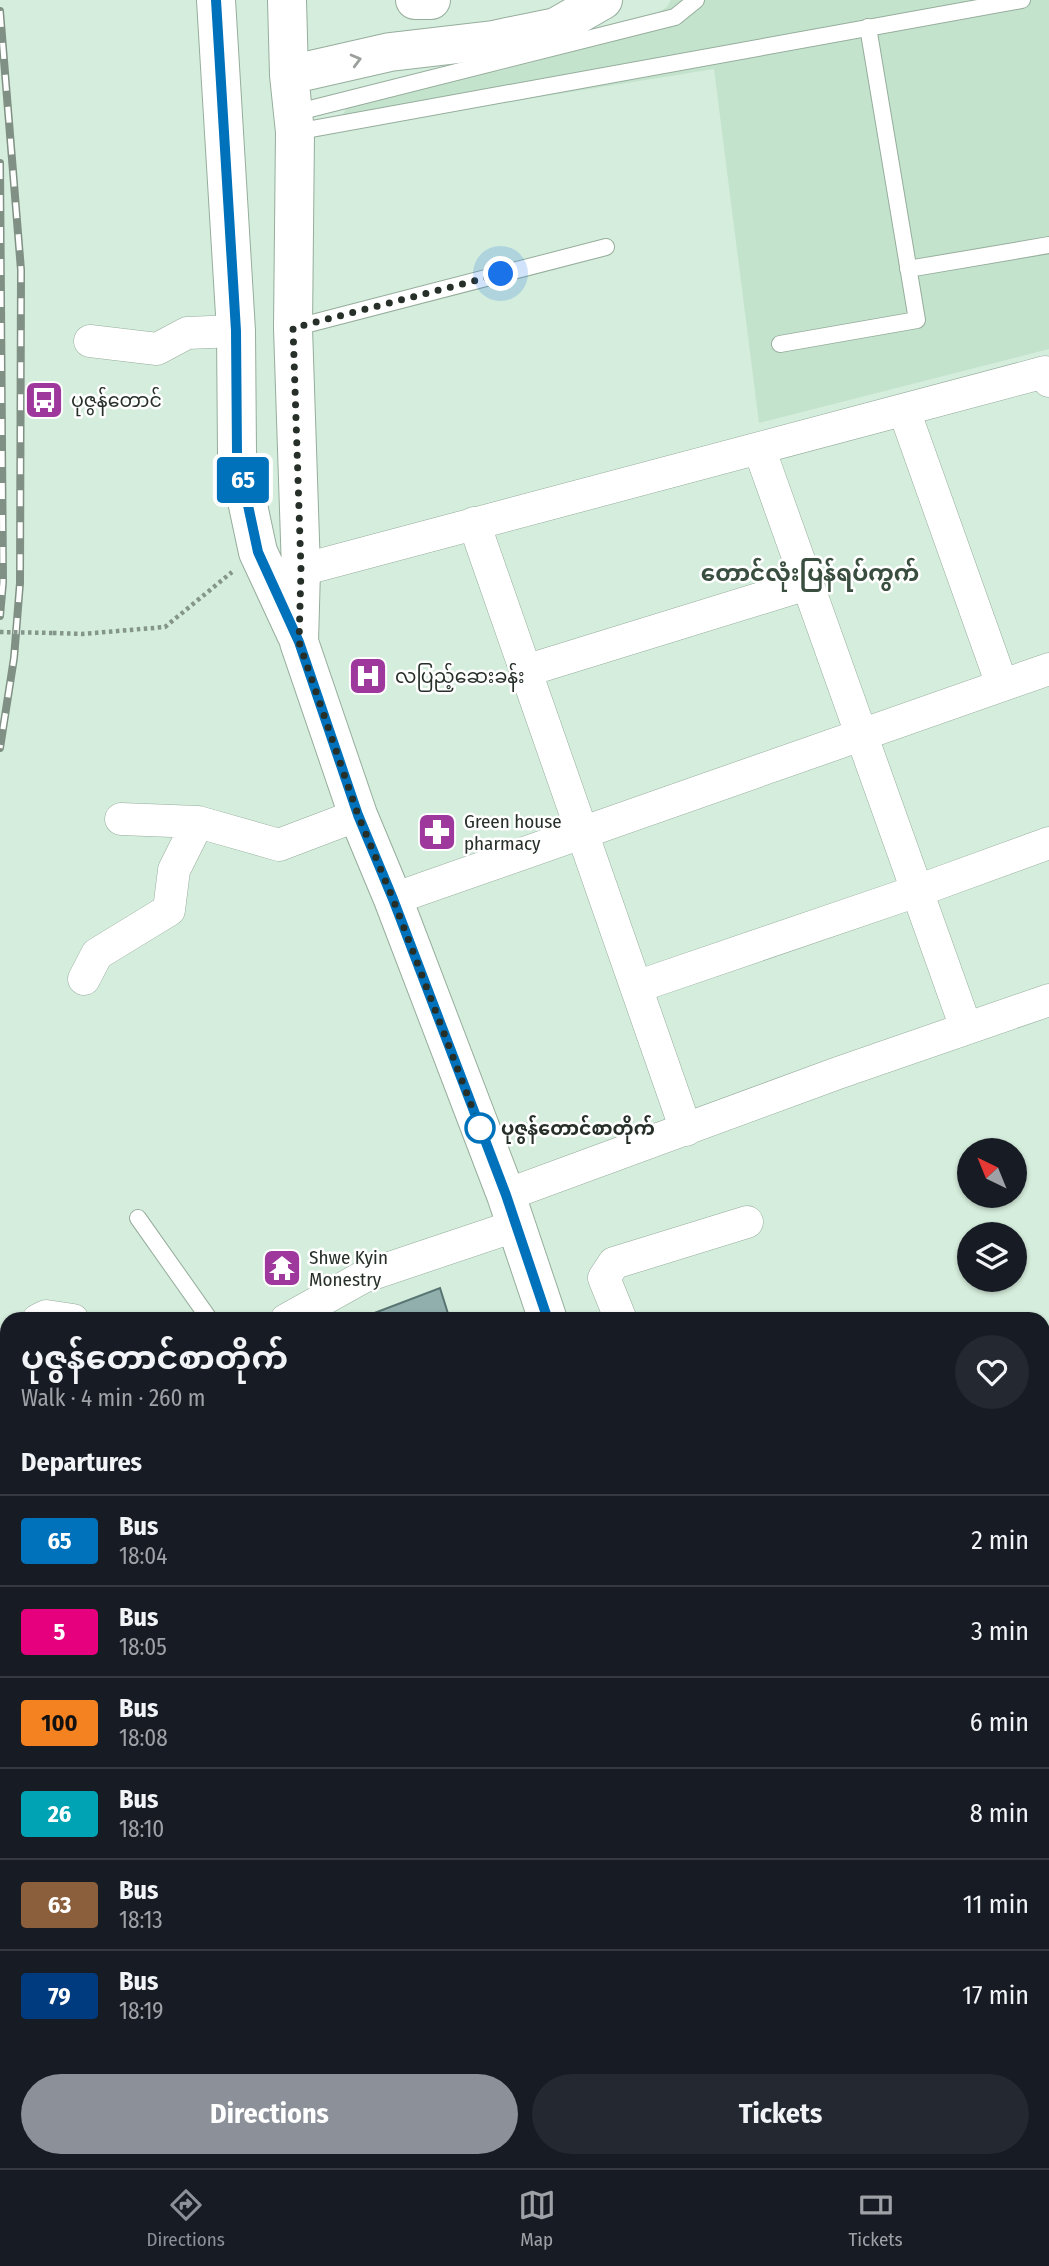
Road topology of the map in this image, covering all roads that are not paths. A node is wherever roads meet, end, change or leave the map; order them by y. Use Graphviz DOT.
graph roads {
  1 [pos="216,0"];
  2 [pos="287,0"];
  3 [pos="415,0"];
  4 [pos="431,0"];
  5 [pos="603,0"];
  6 [pos="696,0"];
  7 [pos="1022,0"];
  8 [pos="868,27"];
  9 [pos="289,75"];
  10 [pos="295,122"];
  11 [pos="1049,245"];
  12 [pos="606,247"];
  13 [pos="908,269"];
  14 [pos="293,328"];
  15 [pos="236,331"];
  16 [pos="90,341"];
  17 [pos="779,344"];
  18 [pos="1049,381"];
  19 [pos="904,410"];
  20 [pos="759,448"];
  21 [pos="474,523"];
  22 [pos="301,570"];
  23 [pos="807,584"];
  24 [pos="299,642"];
  25 [pos="1049,669"];
  26 [pos="525,671"];
  27 [pos="1002,685"];
  28 [pos="861,735"];
  29 [pos="358,815"];
  30 [pos="121,819"];
  31 [pos="198,822"];
  32 [pos="582,833"];
  33 [pos="1049,843"];
  34 [pos="917,891"];
  35 [pos="393,899"];
  36 [pos="85,979"];
  37 [pos="636,987"];
  38 [pos="1049,1000"];
  39 [pos="966,1028"];
  40 [pos="686,1130"];
  41 [pos="510,1211"];
  42 [pos="138,1218"];
  43 [pos="747,1222"];
  44 [pos="205,1312"];
  45 [pos="300,1312"];
  46 [pos="545,1312"];
  47 [pos="618,1312"];
  1 -- 15 [label="main road"];
  2 -- 9 [label="main road"];
  3 -- 4 [label="main road"];
  9 -- 5 [label="main road, one-way"];
  6 -- 10 [label="lane"];
  7 -- 8 [label="lane"];
  8 -- 10 [label="lane"];
  8 -- 13 [label="lane"];
  9 -- 10 [label="main road"];
  10 -- 14 [label="main road"];
  11 -- 13 [label="lane"];
  12 -- 14 [label="lane"];
  13 -- 17 [label="lane"];
  14 -- 22 [label="main road"];
  15 -- 16 [label="street"];
  15 -- 24 [label="main road"];
  18 -- 19 [label="street"];
  19 -- 20 [label="street"];
  19 -- 27 [label="street"];
  20 -- 21 [label="street"];
  20 -- 23 [label="street"];
  21 -- 22 [label="street"];
  21 -- 26 [label="street"];
  22 -- 24 [label="main road"];
  23 -- 26 [label="street"];
  23 -- 28 [label="street"];
  24 -- 29 [label="main road"];
  25 -- 27 [label="street"];
  26 -- 32 [label="street"];
  27 -- 28 [label="street"];
  28 -- 32 [label="street"];
  28 -- 34 [label="street"];
  29 -- 31 [label="street"];
  29 -- 35 [label="main road"];
  30 -- 31 [label="street"];
  31 -- 36 [label="street"];
  32 -- 35 [label="street"];
  32 -- 37 [label="street"];
  33 -- 34 [label="street"];
  34 -- 37 [label="street"];
  34 -- 39 [label="street"];
  35 -- 41 [label="main road"];
  37 -- 40 [label="street"];
  38 -- 39 [label="street"];
  39 -- 40 [label="street"];
  40 -- 41 [label="street"];
  41 -- 45 [label="street"];
  41 -- 46 [label="main road"];
  42 -- 44 [label="lane"];
  43 -- 47 [label="street"];
}
